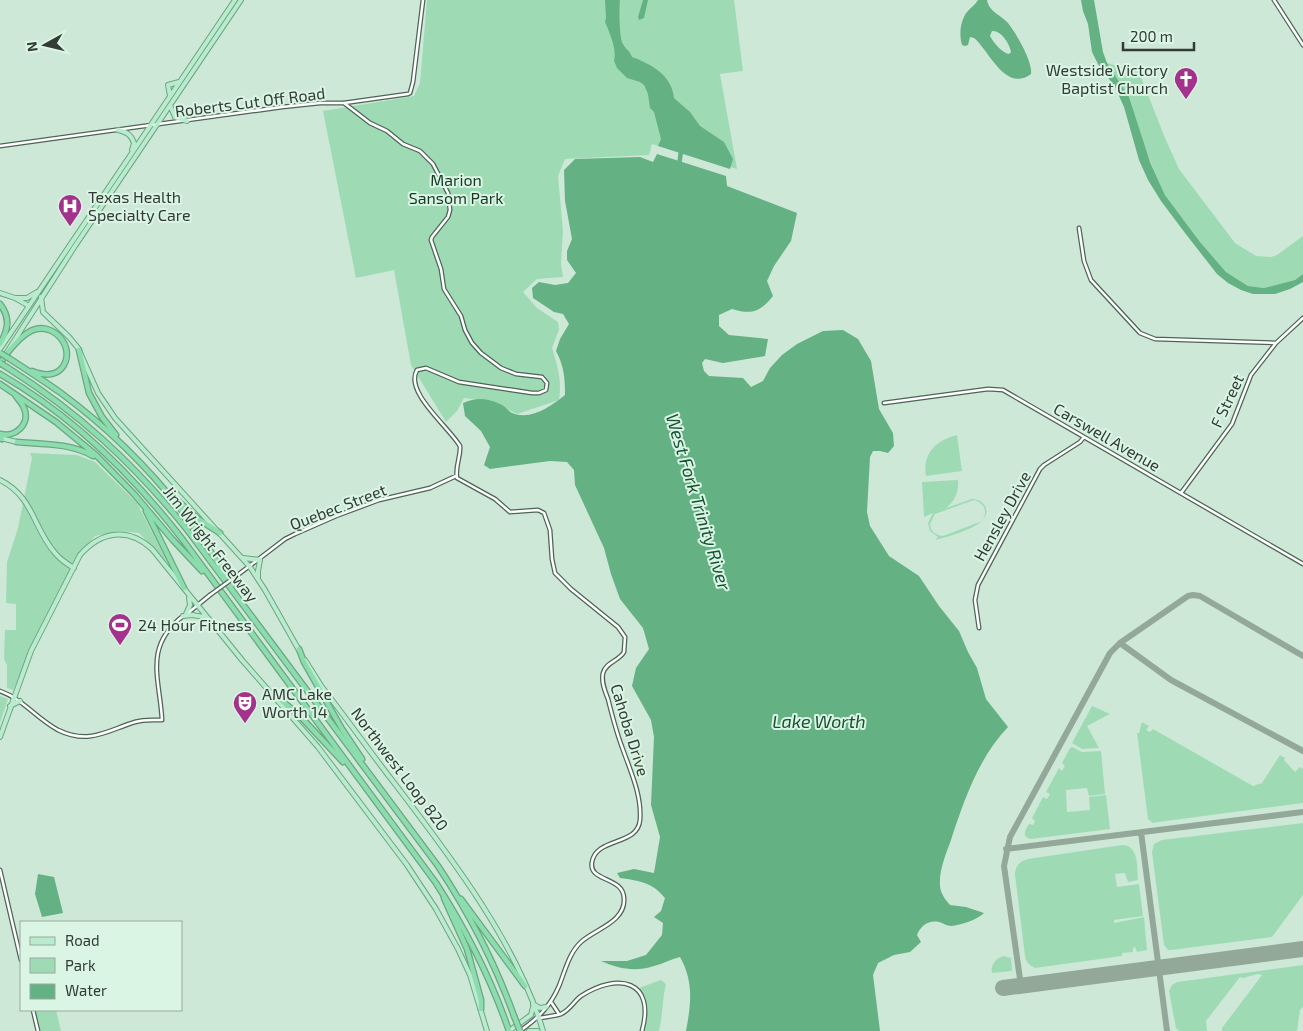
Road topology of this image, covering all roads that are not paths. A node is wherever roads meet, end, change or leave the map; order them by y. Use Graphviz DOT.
graph roads {
  1 [pos="234,0"];
  2 [pos="241,0"];
  3 [pos="423,0"];
  4 [pos="1274,0"];
  5 [pos="1303,45"];
  6 [pos="181,81"];
  7 [pos="171,98"];
  8 [pos="344,103"];
  9 [pos="170,105"];
  10 [pos="186,121"];
  11 [pos="158,124"];
  12 [pos="152,125"];
  13 [pos="118,130"];
  14 [pos="0,146"];
  15 [pos="132,154"];
  16 [pos="1079,228"];
  17 [pos="0,293"];
  18 [pos="41,293"];
  19 [pos="14,298"];
  20 [pos="0,304"];
  21 [pos="29,306"];
  22 [pos="1303,318"];
  23 [pos="1276,343"];
  24 [pos="0,344"];
  25 [pos="0,349"];
  26 [pos="79,350"];
  27 [pos="0,353"];
  28 [pos="1,362"];
  29 [pos="16,363"];
  30 [pos="2,375"];
  31 [pos="0,384"];
  32 [pos="12,392"];
  33 [pos="884,403"];
  34 [pos="0,437"];
  35 [pos="1084,437"];
  36 [pos="119,441"];
  37 [pos="17,442"];
  38 [pos="103,462"];
  39 [pos="456,476"];
  40 [pos="0,480"];
  41 [pos="161,485"];
  42 [pos="1181,493"];
  43 [pos="143,505"];
  44 [pos="220,533"];
  45 [pos="243,558"];
  46 [pos="260,560"];
  47 [pos="1303,564"];
  48 [pos="250,567"];
  49 [pos="74,568"];
  50 [pos="210,578"];
  51 [pos="258,579"];
  52 [pos="184,588"];
  53 [pos="196,606"];
  54 [pos="185,615"];
  55 [pos="207,618"];
  56 [pos="254,619"];
  57 [pos="979,628"];
  58 [pos="299,649"];
  59 [pos="0,691"];
  60 [pos="272,694"];
  61 [pos="13,697"];
  62 [pos="20,701"];
  63 [pos="10,706"];
  64 [pos="0,737"];
  65 [pos="370,775"];
  66 [pos="378,803"];
  67 [pos="0,870"];
  68 [pos="442,892"];
  69 [pos="456,894"];
  70 [pos="20,956"];
  71 [pos="525,986"];
  72 [pos="551,1002"];
  73 [pos="533,1004"];
  74 [pos="546,1008"];
  75 [pos="481,1009"];
  76 [pos="33,1011"];
  77 [pos="559,1014"];
  78 [pos="538,1018"];
  79 [pos="38,1031"];
  80 [pos="487,1031"];
  81 [pos="509,1031"];
  82 [pos="520,1031"];
  83 [pos="529,1031"];
  84 [pos="538,1031"];
  85 [pos="543,1031"];
  86 [pos="642,1031"];
  1 -- 6 [label="main road"];
  2 -- 7 [label="main road"];
  3 -- 8 [label="street, Roberts Cut Off Road"];
  4 -- 5 [label="street"];
  6 -- 7 [label="main road"];
  6 -- 7 [label="main road"];
  7 -- 9 [label="main road"];
  7 -- 12 [label="main road"];
  8 -- 10 [label="street, Roberts Cut Off Road"];
  8 -- 39 [label="street"];
  9 -- 10 [label="main road"];
  9 -- 11 [label="main road"];
  10 -- 11 [label="street, Roberts Cut Off Road"];
  11 -- 12 [label="street, Roberts Cut Off Road"];
  11 -- 18 [label="main road"];
  12 -- 13 [label="street, Roberts Cut Off Road"];
  12 -- 15 [label="main road"];
  13 -- 14 [label="street, Roberts Cut Off Road"];
  13 -- 15 [label="main road"];
  15 -- 18 [label="main road"];
  16 -- 23 [label="street"];
  17 -- 19 [label="main road"];
  18 -- 19 [label="main road"];
  18 -- 21 [label="main road"];
  18 -- 26 [label="main road, Northwest Loop 820"];
  18 -- 28 [label="main road"];
  19 -- 21 [label="main road"];
  20 -- 24 [label="highway"];
  21 -- 25 [label="main road"];
  22 -- 23 [label="street, F Street"];
  23 -- 42 [label="street, F Street"];
  26 -- 36 [label="highway"];
  26 -- 44 [label="main road, Northwest Loop 820"];
  27 -- 29 [label="highway, bridge"];
  28 -- 29 [label="highway"];
  28 -- 56 [label="highway, Jim Wright Freeway, bridge"];
  29 -- 36 [label="highway"];
  30 -- 50 [label="highway, Jim Wright Freeway"];
  31 -- 32 [label="highway"];
  32 -- 34 [label="highway"];
  32 -- 38 [label="highway"];
  33 -- 35 [label="street, Carswell Avenue"];
  34 -- 37 [label="main road"];
  35 -- 42 [label="street, Carswell Avenue"];
  35 -- 57 [label="street, Hensley Drive"];
  36 -- 41 [label="highway"];
  37 -- 38 [label="highway"];
  38 -- 43 [label="highway"];
  39 -- 46 [label="street, Quebec Street"];
  39 -- 72 [label="street, Cahoba Drive"];
  40 -- 49 [label="main road"];
  41 -- 44 [label="highway"];
  41 -- 56 [label="highway"];
  42 -- 47 [label="street, Carswell Avenue"];
  43 -- 50 [label="highway"];
  43 -- 52 [label="highway"];
  44 -- 45 [label="main road, Northwest Loop 820"];
  45 -- 46 [label="main road"];
  45 -- 48 [label="main road, Northwest Loop 820"];
  46 -- 48 [label="street, Quebec Street"];
  46 -- 51 [label="main road"];
  48 -- 51 [label="main road, Northwest Loop 820"];
  48 -- 53 [label="street, Quebec Street, bridge"];
  49 -- 52 [label="main road"];
  49 -- 61 [label="main road"];
  50 -- 66 [label="highway, Jim Wright Freeway"];
  51 -- 58 [label="main road, Northwest Loop 820"];
  52 -- 53 [label="main road"];
  52 -- 54 [label="main road"];
  53 -- 54 [label="street, Quebec Street"];
  53 -- 55 [label="main road"];
  54 -- 55 [label="main road"];
  54 -- 62 [label="street, Quebec Street"];
  55 -- 60 [label="main road"];
  56 -- 65 [label="highway, Jim Wright Freeway"];
  58 -- 65 [label="highway"];
  58 -- 71 [label="main road, Northwest Loop 820"];
  59 -- 61 [label="street"];
  60 -- 66 [label="highway"];
  60 -- 75 [label="main road"];
  61 -- 62 [label="street"];
  61 -- 63 [label="main road"];
  62 -- 63 [label="main road"];
  63 -- 64 [label="main road"];
  65 -- 69 [label="highway, Jim Wright Freeway"];
  66 -- 68 [label="highway, Jim Wright Freeway"];
  67 -- 70 [label="street"];
  68 -- 75 [label="highway"];
  68 -- 81 [label="highway, Jim Wright Freeway"];
  69 -- 71 [label="highway"];
  69 -- 82 [label="highway, Jim Wright Freeway, bridge"];
  71 -- 73 [label="main road, Northwest Loop 820"];
  72 -- 74 [label="street, Cahoba Drive"];
  72 -- 77 [label="street"];
  73 -- 74 [label="main road"];
  73 -- 78 [label="main road, Northwest Loop 820"];
  73 -- 81 [label="main road"];
  74 -- 78 [label="street, Cahoba Drive"];
  75 -- 80 [label="main road"];
  76 -- 79 [label="street"];
  77 -- 78 [label="street"];
  77 -- 86 [label="street"];
  78 -- 82 [label="street"];
  78 -- 85 [label="main road, Northwest Loop 820"];
  83 -- 84 [label="main road"];
}
